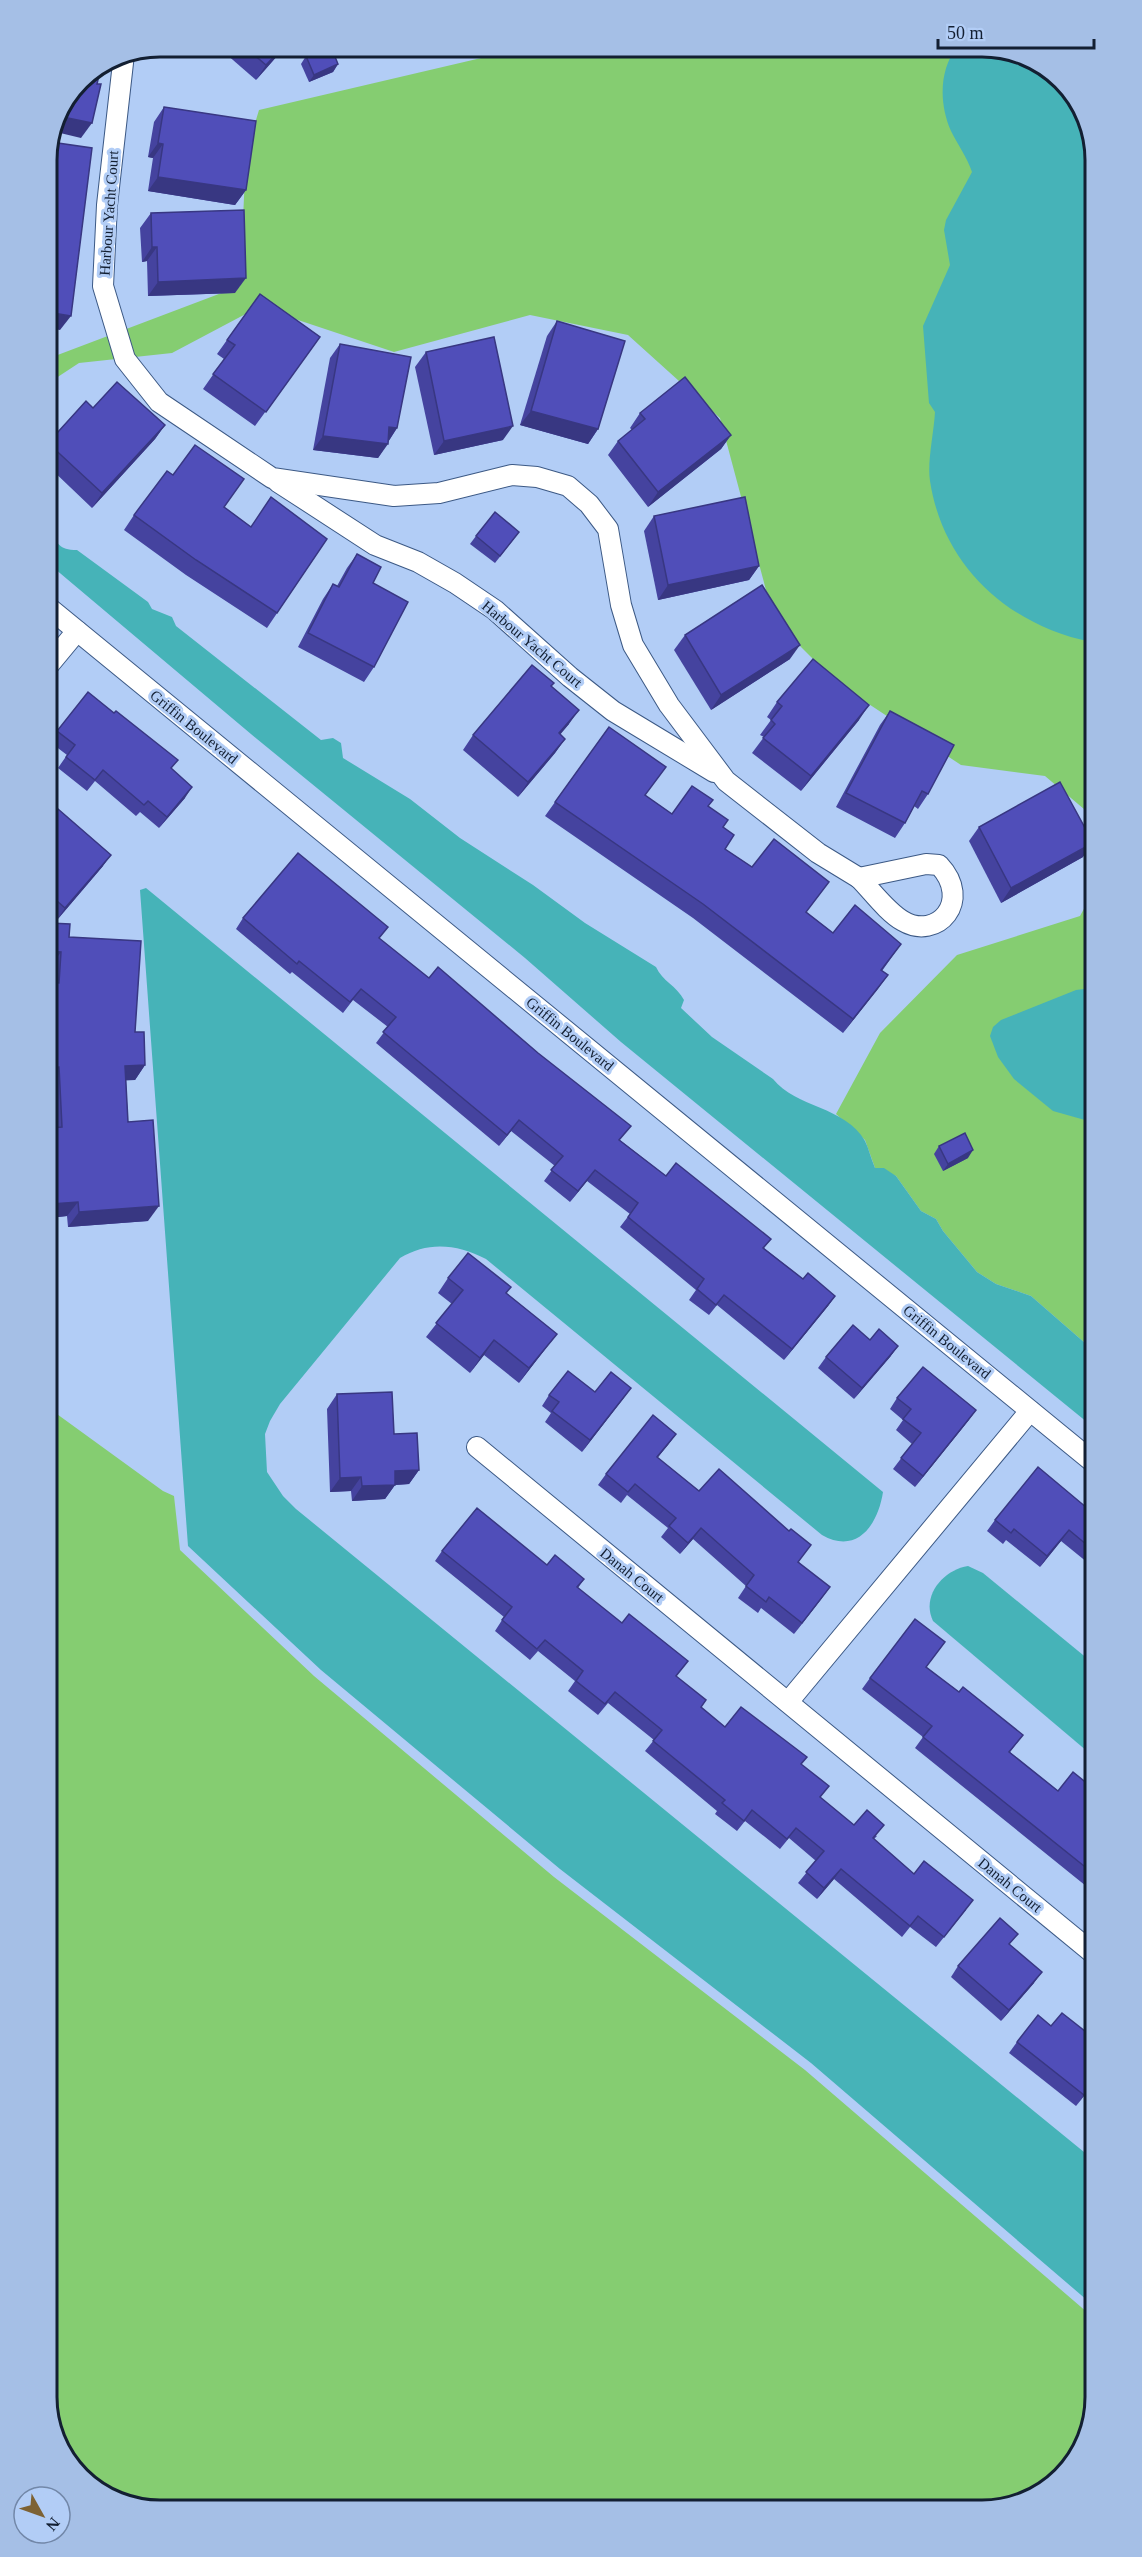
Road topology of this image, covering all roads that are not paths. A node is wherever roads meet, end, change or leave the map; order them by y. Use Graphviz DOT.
graph roads {
  1 [pos="123,64"];
  2 [pos="273,478"];
  3 [pos="57,614"];
  4 [pos="77,631"];
  5 [pos="57,655"];
  6 [pos="726,781"];
  7 [pos="860,878"];
  8 [pos="1030,1411"];
  9 [pos="477,1447"];
  10 [pos="1085,1456"];
  11 [pos="788,1702"];
  12 [pos="1085,1947"];
  1 -- 2 [label="street, Harbour Yacht Court"];
  2 -- 6 [label="street, Harbour Yacht Court"];
  2 -- 6 [label="street, Harbour Yacht Court"];
  3 -- 4 [label="street, Griffin Boulevard"];
  4 -- 5 [label="street"];
  4 -- 8 [label="street, Griffin Boulevard"];
  6 -- 7 [label="street, Harbour Yacht Court"];
  7 -- 7 [label="street, Harbour Yacht Court"];
  8 -- 10 [label="street, Griffin Boulevard"];
  8 -- 11 [label="street"];
  9 -- 11 [label="street, Danah Court"];
  11 -- 12 [label="street, Danah Court"];
}
